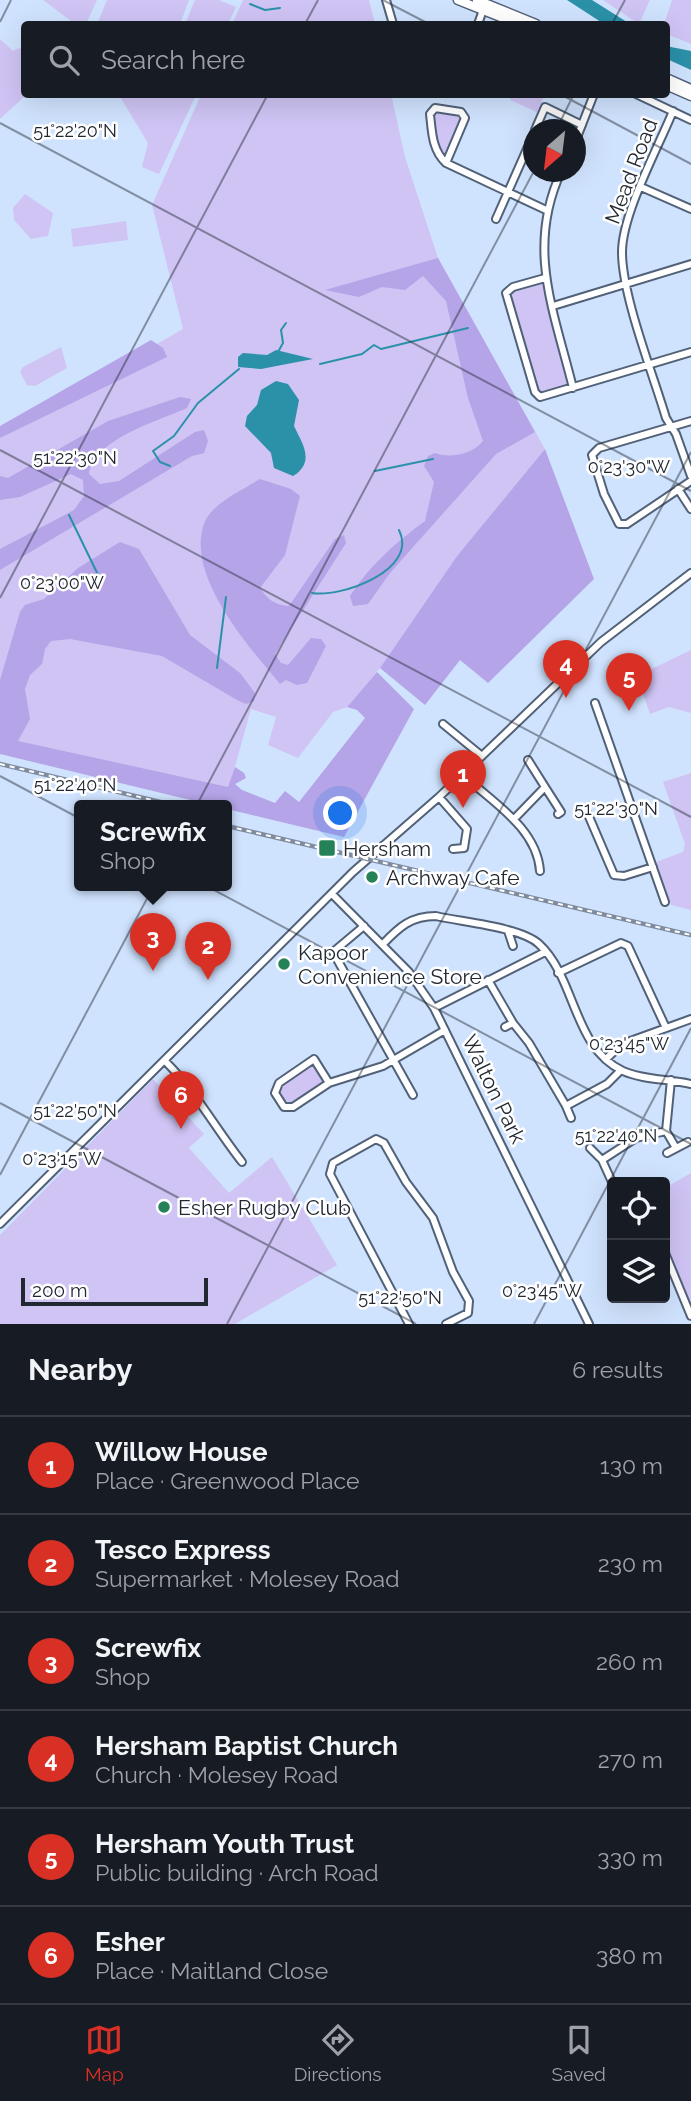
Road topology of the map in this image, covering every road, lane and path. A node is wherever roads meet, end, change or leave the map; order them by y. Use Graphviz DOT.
graph roads {
  1 [pos="386,0"];
  2 [pos="458,0"];
  3 [pos="477,0"];
  4 [pos="483,10"];
  5 [pos="392,21"];
  6 [pos="479,21"];
  7 [pos="510,21"];
  8 [pos="529,21"];
  9 [pos="670,79"];
  10 [pos="670,86"];
  11 [pos="691,89"];
  12 [pos="691,96"];
  13 [pos="592,98"];
  14 [pos="645,98"];
  15 [pos="673,111"];
  16 [pos="540,119"];
  17 [pos="570,119"];
  18 [pos="584,119"];
  19 [pos="691,120"];
  20 [pos="523,156"];
  21 [pos="446,163"];
  22 [pos="557,182"];
  23 [pos="641,187"];
  24 [pos="507,192"];
  25 [pos="691,209"];
  26 [pos="546,210"];
  27 [pos="496,219"];
  28 [pos="691,264"];
  29 [pos="545,278"];
  30 [pos="627,283"];
  31 [pos="553,306"];
  32 [pos="691,352"];
  33 [pos="650,366"];
  34 [pos="573,388"];
  35 [pos="691,421"];
  36 [pos="671,427"];
  37 [pos="691,478"];
  38 [pos="678,489"];
  39 [pos="691,509"];
  40 [pos="691,573"];
  41 [pos="595,703"];
  42 [pos="443,724"];
  43 [pos="482,756"];
  44 [pos="528,760"];
  45 [pos="463,775"];
  46 [pos="545,787"];
  47 [pos="439,797"];
  48 [pos="587,812"];
  49 [pos="558,814"];
  50 [pos="515,818"];
  51 [pos="453,849"];
  52 [pos="653,867"];
  53 [pos="539,871"];
  54 [pos="332,894"];
  55 [pos="665,902"];
  56 [pos="364,926"];
  57 [pos="508,932"];
  58 [pos="383,944"];
  59 [pos="513,946"];
  60 [pos="545,952"];
  61 [pos="558,973"];
  62 [pos="488,981"];
  63 [pos="434,1008"];
  64 [pos="691,1019"];
  65 [pos="513,1023"];
  66 [pos="505,1027"];
  67 [pos="666,1028"];
  68 [pos="445,1030"];
  69 [pos="606,1059"];
  70 [pos="392,1060"];
  71 [pos="166,1062"];
  72 [pos="621,1070"];
  73 [pos="671,1080"];
  74 [pos="329,1083"];
  75 [pos="691,1084"];
  76 [pos="413,1095"];
  77 [pos="566,1106"];
  78 [pos="571,1118"];
  79 [pos="667,1131"];
  80 [pos="688,1142"];
  81 [pos="590,1148"];
  82 [pos="676,1148"];
  83 [pos="667,1153"];
  84 [pos="602,1160"];
  85 [pos="242,1162"];
  86 [pos="610,1177"];
  87 [pos="0,1224"];
  88 [pos="670,1265"];
  89 [pos="691,1316"];
  90 [pos="409,1324"];
  91 [pos="446,1324"];
  92 [pos="589,1324"];
  1 -- 5 [label="street"];
  2 -- 4 [label="main road"];
  3 -- 8 [label="main road"];
  4 -- 6 [label="street"];
  4 -- 7 [label="main road"];
  9 -- 11 [label="main road"];
  10 -- 12 [label="main road"];
  13 -- 18 [label="street"];
  14 -- 15 [label="street"];
  15 -- 19 [label="street"];
  15 -- 23 [label="street, Mead Road"];
  16 -- 17 [label="street"];
  20 -- 24 [label="street"];
  21 -- 21 [label="street"];
  21 -- 24 [label="street"];
  22 -- 26 [label="street"];
  23 -- 25 [label="street"];
  23 -- 30 [label="street, Mead Road"];
  24 -- 26 [label="street"];
  24 -- 27 [label="street"];
  26 -- 29 [label="street"];
  28 -- 30 [label="street"];
  29 -- 31 [label="street"];
  29 -- 34 [label="street"];
  30 -- 31 [label="street"];
  30 -- 33 [label="street, Mead Road"];
  31 -- 34 [label="street"];
  32 -- 33 [label="street"];
  33 -- 34 [label="street"];
  33 -- 36 [label="street, Mead Road"];
  35 -- 36 [label="street"];
  36 -- 37 [label="street, Mead Road"];
  36 -- 38 [label="street"];
  37 -- 38 [label="street"];
  38 -- 39 [label="street"];
  40 -- 43 [label="street"];
  41 -- 52 [label="street"];
  42 -- 43 [label="street"];
  43 -- 45 [label="street"];
  44 -- 46 [label="street"];
  45 -- 47 [label="street"];
  45 -- 50 [label="street"];
  46 -- 49 [label="street"];
  46 -- 50 [label="street"];
  47 -- 51 [label="street"];
  47 -- 54 [label="street"];
  48 -- 52 [label="street"];
  50 -- 53 [label="street"];
  52 -- 55 [label="street"];
  54 -- 56 [label="street, Walton Park"];
  54 -- 71 [label="street"];
  56 -- 58 [label="street, Walton Park"];
  56 -- 70 [label="street"];
  57 -- 58 [label="street"];
  57 -- 59 [label="street"];
  57 -- 60 [label="street"];
  58 -- 63 [label="street, Walton Park"];
  60 -- 61 [label="street"];
  60 -- 62 [label="street"];
  61 -- 67 [label="street"];
  61 -- 69 [label="street"];
  62 -- 63 [label="street"];
  62 -- 65 [label="street"];
  63 -- 68 [label="street, Walton Park"];
  64 -- 67 [label="street"];
  65 -- 66 [label="street"];
  65 -- 77 [label="street"];
  67 -- 69 [label="street"];
  68 -- 70 [label="street"];
  68 -- 92 [label="street, Walton Park"];
  69 -- 72 [label="street"];
  70 -- 74 [label="street"];
  70 -- 76 [label="street"];
  71 -- 85 [label="street"];
  71 -- 87 [label="street"];
  72 -- 73 [label="street"];
  72 -- 77 [label="street"];
  73 -- 75 [label="street"];
  73 -- 79 [label="street"];
  74 -- 74 [label="street"];
  77 -- 78 [label="street"];
  79 -- 82 [label="street"];
  79 -- 84 [label="street"];
  80 -- 82 [label="street"];
  81 -- 84 [label="street"];
  82 -- 83 [label="street"];
  84 -- 86 [label="street"];
  88 -- 89 [label="street"];
  90 -- 91 [label="street"];
}
